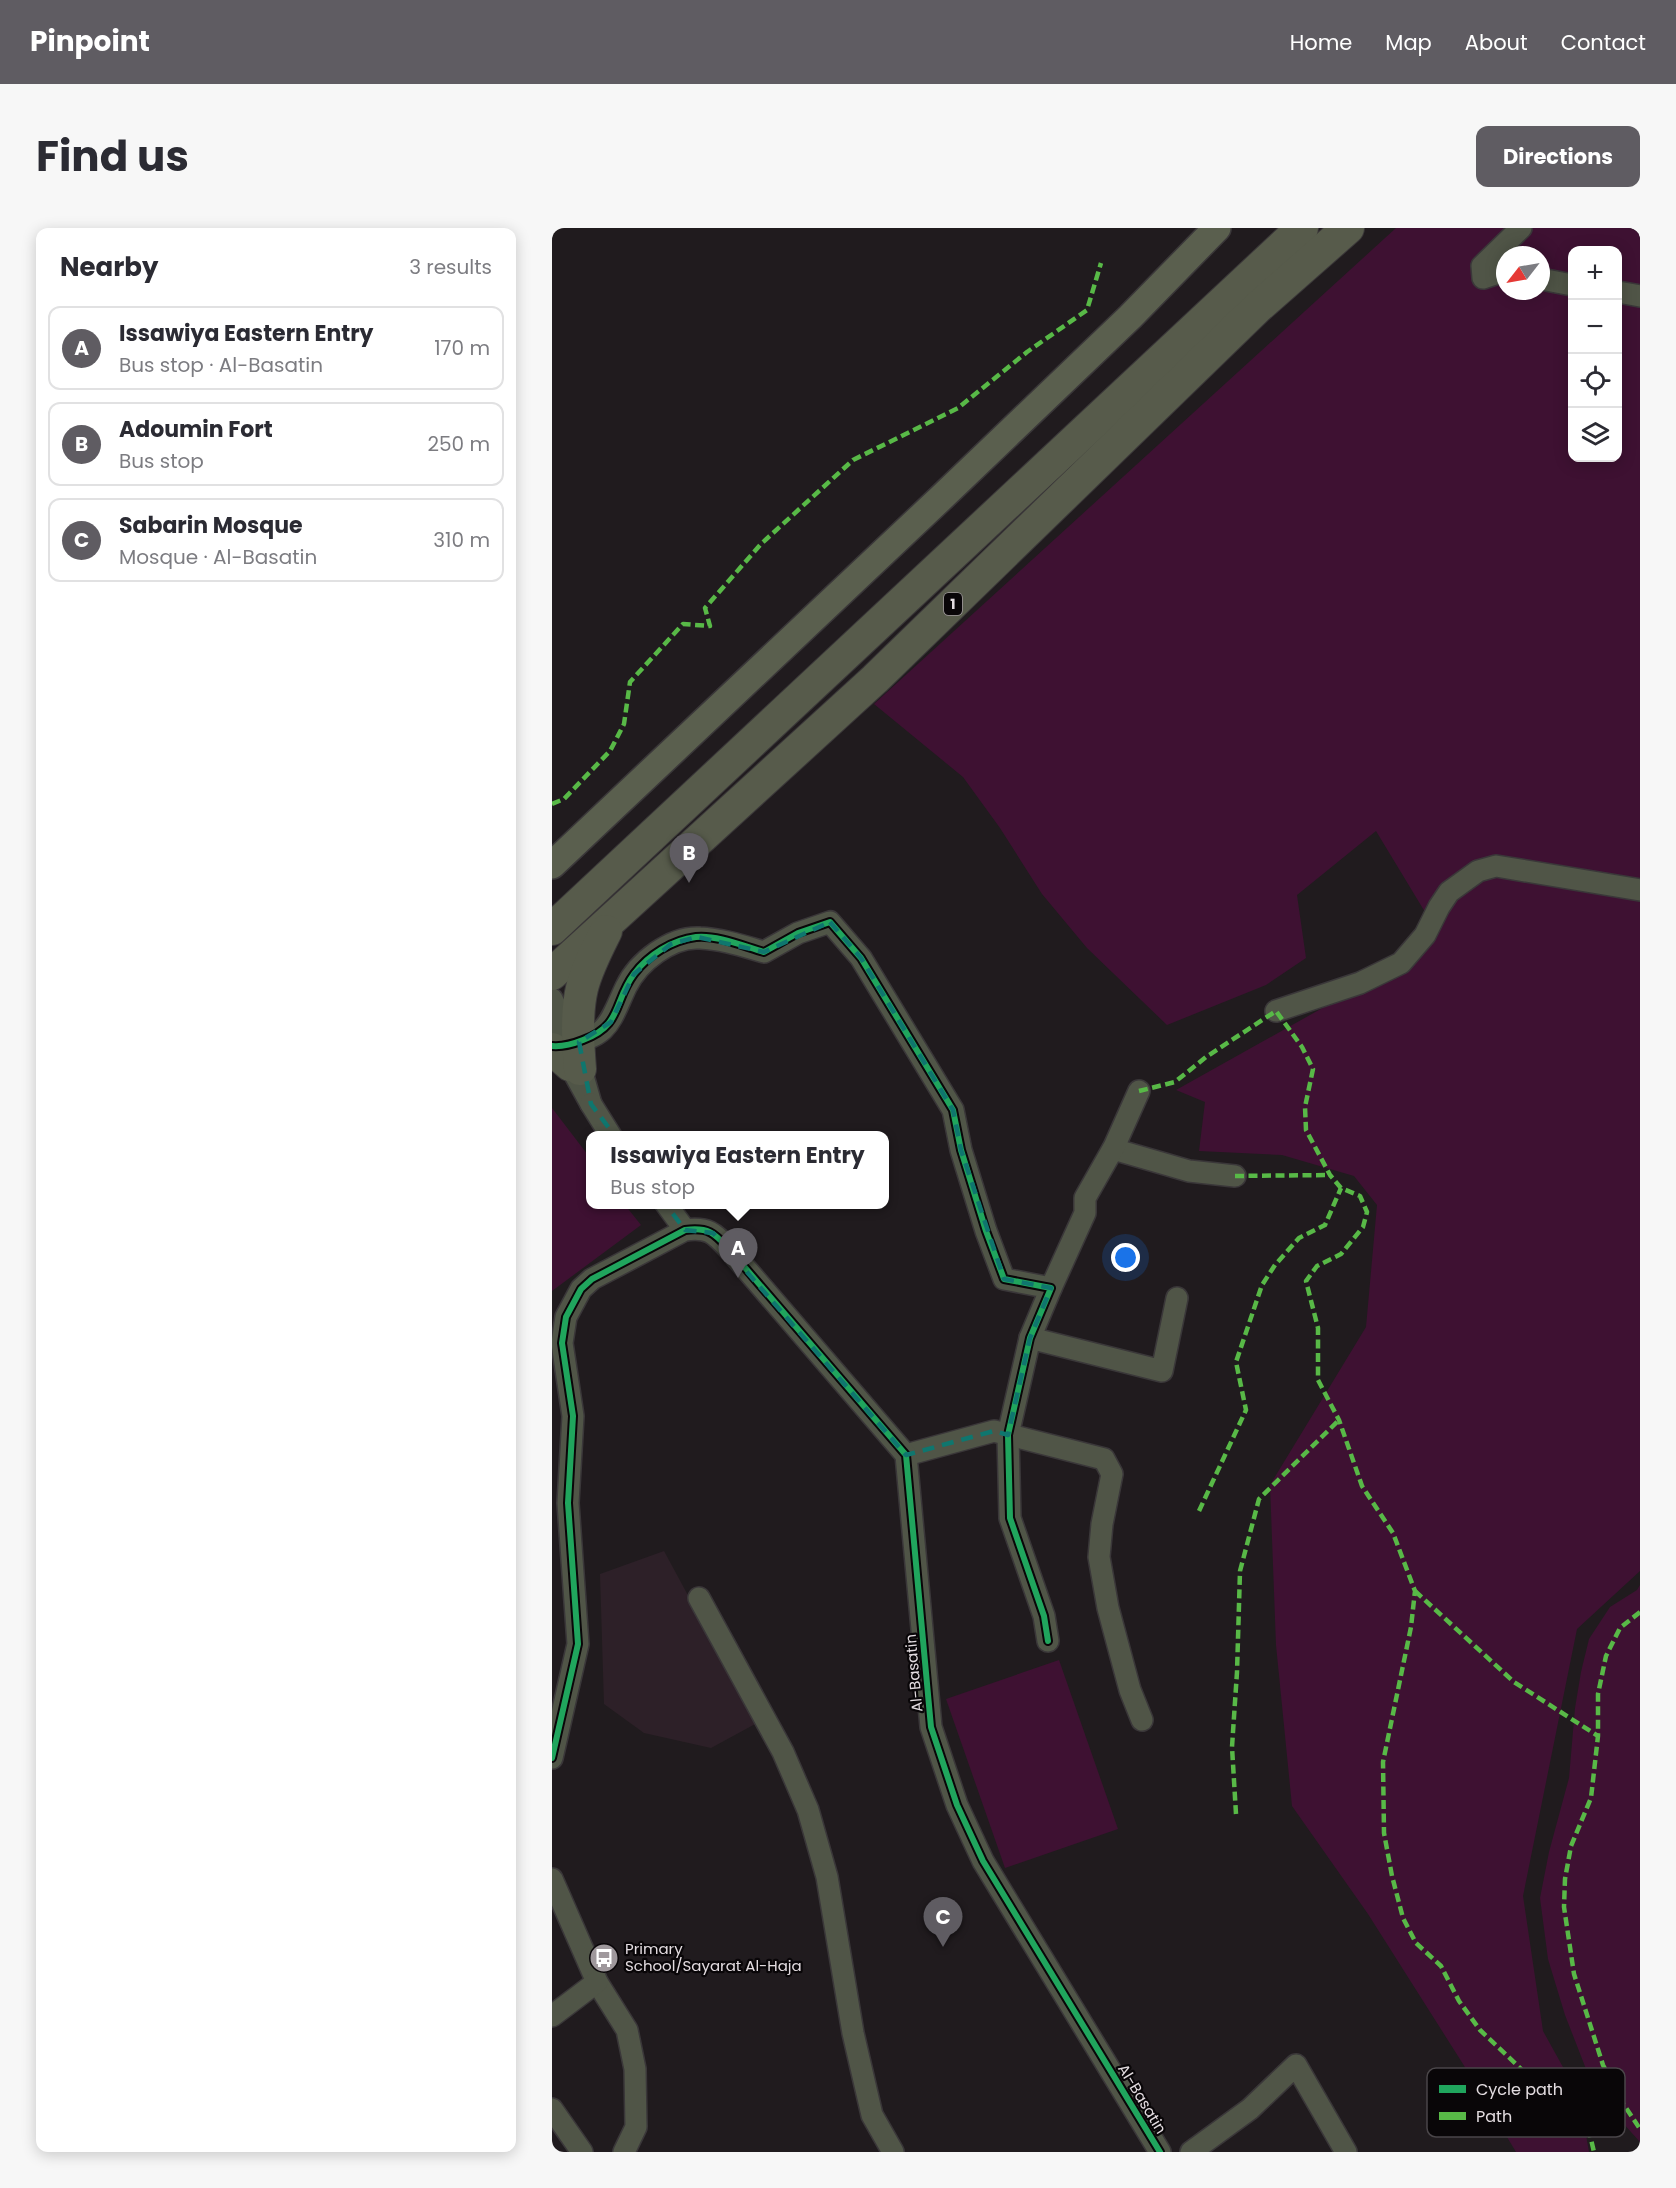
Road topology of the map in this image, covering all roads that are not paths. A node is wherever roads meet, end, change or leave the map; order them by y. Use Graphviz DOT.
graph roads {
  1 [pos="1217,228"];
  2 [pos="1302,228"];
  3 [pos="1348,228"];
  4 [pos="1521,228"];
  5 [pos="1503,246"];
  6 [pos="1496,252"];
  7 [pos="1496,274"];
  8 [pos="1550,281"];
  9 [pos="1568,284"];
  10 [pos="1622,293"];
  11 [pos="1640,296"];
  12 [pos="552,865"];
  13 [pos="1640,890"];
  14 [pos="565,911"];
  15 [pos="613,918"];
  16 [pos="552,929"];
  17 [pos="552,974"];
  18 [pos="552,999"];
  19 [pos="1276,1011"];
  20 [pos="565,1049"];
  21 [pos="1139,1092"];
  22 [pos="608,1131"];
  23 [pos="1113,1149"];
  24 [pos="1235,1176"];
  25 [pos="670,1209"];
  26 [pos="685,1230"];
  27 [pos="1051,1288"];
  28 [pos="1177,1298"];
  29 [pos="1030,1338"];
  30 [pos="1008,1435"];
  31 [pos="906,1455"];
  32 [pos="699,1598"];
  33 [pos="1048,1641"];
  34 [pos="1142,1720"];
  35 [pos="552,1758"];
  36 [pos="553,1885"];
  37 [pos="597,1982"];
  38 [pos="552,2016"];
  39 [pos="552,2109"];
  40 [pos="582,2152"];
  41 [pos="624,2152"];
  42 [pos="893,2152"];
  43 [pos="1160,2152"];
  44 [pos="1191,2152"];
  45 [pos="1346,2152"];
  1 -- 12 [label="main road"];
  2 -- 14 [label="highway, 1"];
  3 -- 15 [label="highway, 1"];
  4 -- 5 [label="street"];
  6 -- 7 [label="street"];
  8 -- 9 [label="street"];
  10 -- 11 [label="street"];
  13 -- 19 [label="street"];
  14 -- 16 [label="highway, 1"];
  15 -- 17 [label="highway, 1"];
  15 -- 20 [label="highway"];
  18 -- 20 [label="street"];
  20 -- 22 [label="street"];
  20 -- 27 [label="street"];
  21 -- 23 [label="street"];
  23 -- 24 [label="street"];
  23 -- 27 [label="street"];
  25 -- 26 [label="street"];
  26 -- 31 [label="street"];
  26 -- 35 [label="street"];
  27 -- 29 [label="street"];
  28 -- 29 [label="street"];
  29 -- 30 [label="street"];
  30 -- 31 [label="street"];
  30 -- 33 [label="street"];
  30 -- 34 [label="street"];
  31 -- 43 [label="street, Al-Basatin"];
  32 -- 42 [label="street"];
  36 -- 37 [label="street"];
  37 -- 38 [label="street"];
  37 -- 41 [label="street"];
  39 -- 40 [label="street"];
  44 -- 45 [label="street"];
}
